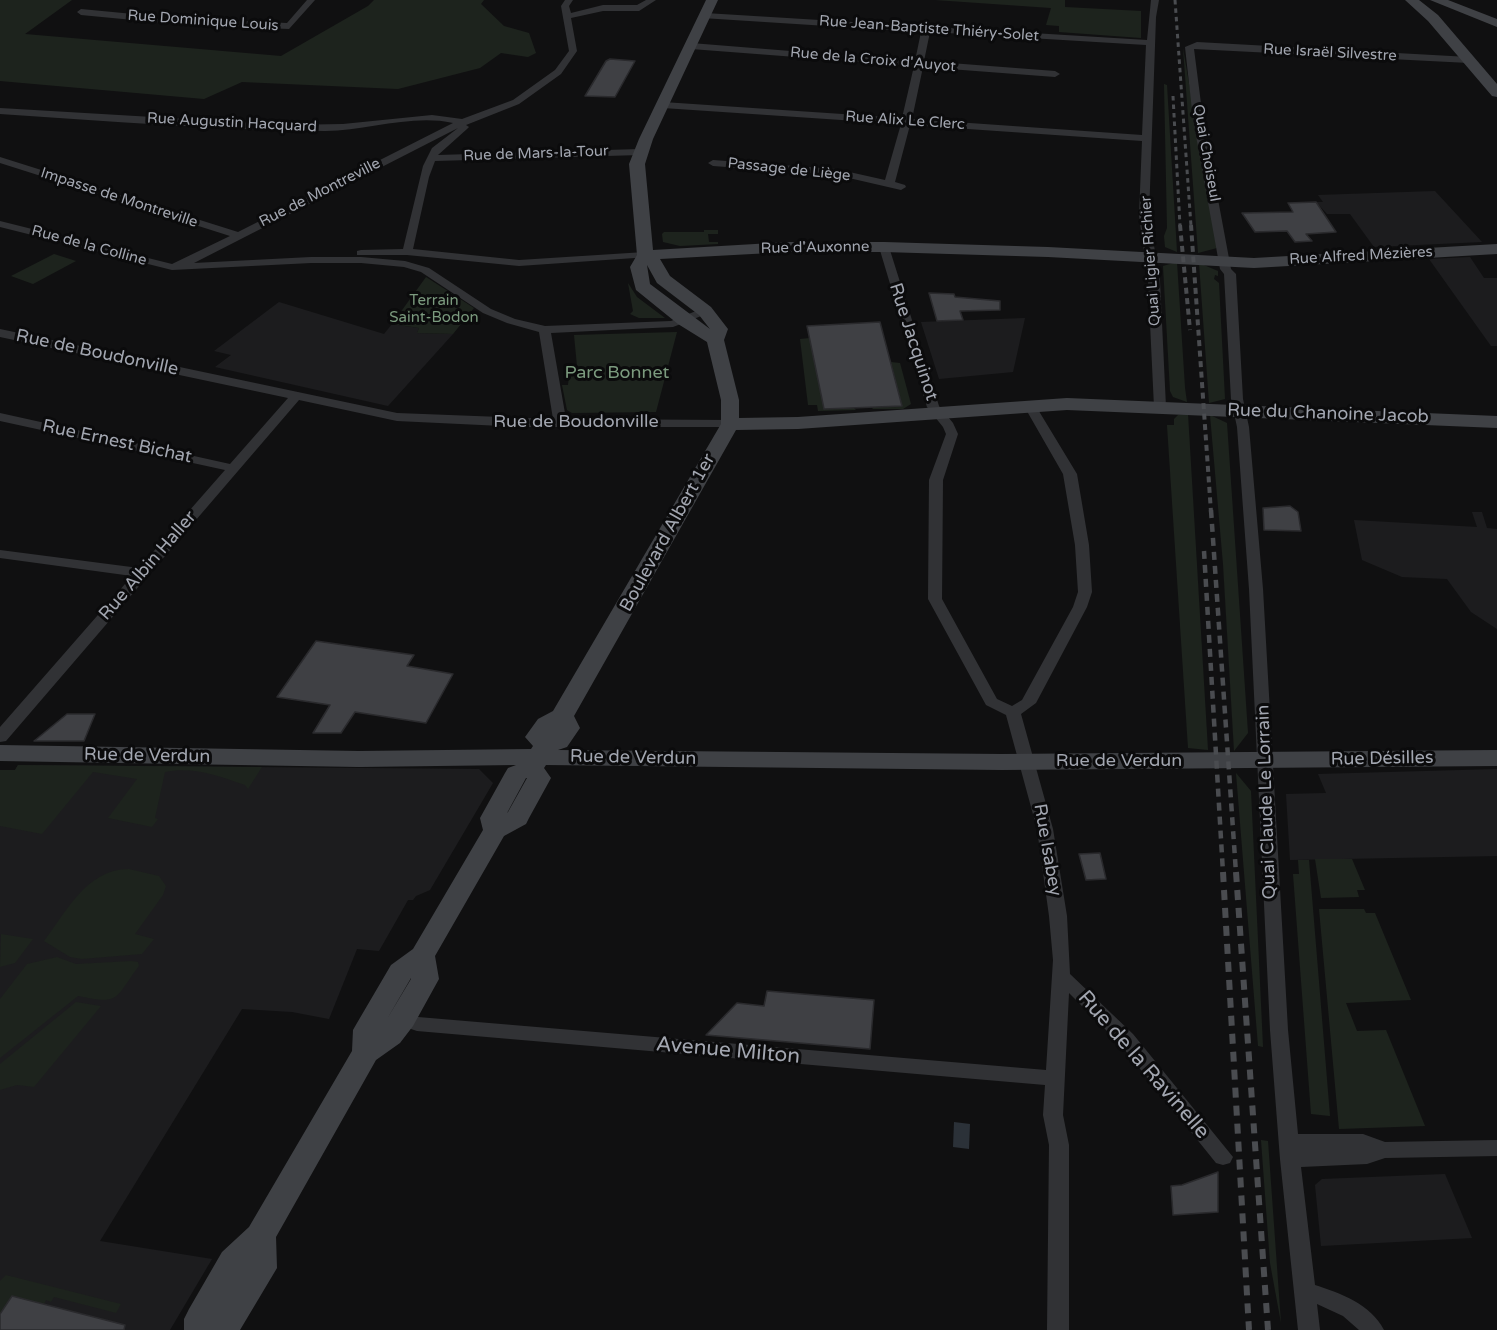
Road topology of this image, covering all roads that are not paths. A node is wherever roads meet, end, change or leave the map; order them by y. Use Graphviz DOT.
graph roads {
  1 [pos="311,0"];
  2 [pos="569,0"];
  3 [pos="652,0"];
  4 [pos="712,0"];
  5 [pos="1155,0"];
  6 [pos="1422,2"];
  7 [pos="81,12"];
  8 [pos="705,16"];
  9 [pos="566,17"];
  10 [pos="1497,23"];
  11 [pos="926,29"];
  12 [pos="1152,43"];
  13 [pos="691,46"];
  14 [pos="1191,46"];
  15 [pos="1469,60"];
  16 [pos="917,63"];
  17 [pos="1055,74"];
  18 [pos="1494,86"];
  19 [pos="663,105"];
  20 [pos="0,111"];
  21 [pos="906,121"];
  22 [pos="464,124"];
  23 [pos="1146,138"];
  24 [pos="640,152"];
  25 [pos="432,158"];
  26 [pos="0,160"];
  27 [pos="713,163"];
  28 [pos="889,184"];
  29 [pos="901,187"];
  30 [pos="0,224"];
  31 [pos="238,235"];
  32 [pos="884,247"];
  33 [pos="1497,249"];
  34 [pos="406,252"];
  35 [pos="645,255"];
  36 [pos="363,256"];
  37 [pos="1150,257"];
  38 [pos="178,267"];
  39 [pos="1228,268"];
  40 [pos="705,311"];
  41 [pos="684,320"];
  42 [pos="545,330"];
  43 [pos="0,333"];
  44 [pos="715,340"];
  45 [pos="296,396"];
  46 [pos="1030,406"];
  47 [pos="1160,407"];
  48 [pos="1240,411"];
  49 [pos="936,413"];
  50 [pos="0,417"];
  51 [pos="1497,422"];
  52 [pos="560,423"];
  53 [pos="730,423"];
  54 [pos="233,468"];
  55 [pos="0,554"];
  56 [pos="141,573"];
  57 [pos="1013,712"];
  58 [pos="0,737"];
  59 [pos="0,753"];
  60 [pos="539,757"];
  61 [pos="1497,758"];
  62 [pos="1028,761"];
  63 [pos="1266,761"];
  64 [pos="422,956"];
  65 [pos="1060,976"];
  66 [pos="403,1019"];
  67 [pos="366,1052"];
  68 [pos="1054,1078"];
  69 [pos="1497,1148"];
  70 [pos="1290,1150"];
  71 [pos="1223,1157"];
  72 [pos="260,1236"];
  73 [pos="1305,1292"];
  74 [pos="200,1330"];
  75 [pos="221,1330"];
  76 [pos="1058,1330"];
  77 [pos="1309,1330"];
  78 [pos="1373,1330"];
  1 -- 7 [label="street, Rue Dominique Louis"];
  2 -- 9 [label="street"];
  3 -- 9 [label="street"];
  4 -- 8 [label="main road"];
  5 -- 12 [label="street, Quai Ligier Richier"];
  6 -- 10 [label="main road"];
  6 -- 15 [label="main road"];
  8 -- 11 [label="street, Rue Jean-Baptiste Thiéry-Solet"];
  8 -- 13 [label="main road"];
  9 -- 22 [label="street, Rue de Montreville"];
  11 -- 12 [label="street, Rue Jean-Baptiste Thiéry-Solet"];
  11 -- 16 [label="street"];
  12 -- 23 [label="street, Quai Ligier Richier"];
  13 -- 16 [label="street, Rue de la Croix d'Auyot"];
  13 -- 19 [label="main road"];
  14 -- 15 [label="street, Rue Israël Silvestre"];
  14 -- 39 [label="street, Quai Choiseul"];
  15 -- 18 [label="main road"];
  16 -- 17 [label="street, Rue de la Croix d'Auyot"];
  16 -- 21 [label="street"];
  19 -- 21 [label="street, Rue Alix Le Clerc"];
  19 -- 24 [label="main road"];
  20 -- 22 [label="street, Rue Augustin Hacquard"];
  21 -- 23 [label="street, Rue Alix Le Clerc"];
  21 -- 28 [label="street"];
  22 -- 25 [label="street"];
  22 -- 31 [label="street, Rue de Montreville"];
  23 -- 37 [label="street, Quai Ligier Richier"];
  24 -- 25 [label="street, Rue de Mars-la-Tour"];
  24 -- 35 [label="main road"];
  25 -- 34 [label="street"];
  26 -- 31 [label="street, Impasse de Montreville"];
  27 -- 28 [label="street, Passage de Liège"];
  28 -- 29 [label="street, Passage de Liège"];
  30 -- 38 [label="street, Rue de la Colline"];
  31 -- 38 [label="street, Rue de Montreville"];
  32 -- 35 [label="main road, Rue d'Auxonne"];
  32 -- 37 [label="main road, Rue d'Auxonne"];
  32 -- 49 [label="street, Rue Jacquinot"];
  33 -- 39 [label="main road, Rue Alfred Mézières"];
  34 -- 35 [label="street, Rue d'Auxonne"];
  34 -- 36 [label="street, Rue d'Auxonne"];
  35 -- 40 [label="main road"];
  35 -- 41 [label="main road"];
  36 -- 38 [label="street, Rue de la Colline"];
  36 -- 42 [label="street"];
  37 -- 39 [label="main road, Rue d'Auxonne"];
  37 -- 47 [label="street, Quai Ligier Richier"];
  39 -- 48 [label="street, Quai Claude Le Lorrain"];
  40 -- 41 [label="street"];
  40 -- 44 [label="main road"];
  41 -- 42 [label="street"];
  41 -- 44 [label="main road"];
  42 -- 52 [label="street"];
  43 -- 45 [label="street, Rue de Boudonville"];
  44 -- 53 [label="main road"];
  45 -- 52 [label="street, Rue de Boudonville"];
  45 -- 54 [label="street, Rue Albin Haller"];
  46 -- 47 [label="main road, Rue de Boudonville"];
  46 -- 49 [label="main road, Rue de Boudonville"];
  46 -- 57 [label="street"];
  47 -- 48 [label="main road, Rue du Chanoine Jacob"];
  48 -- 51 [label="main road, Rue du Chanoine Jacob"];
  48 -- 63 [label="street, Quai Claude Le Lorrain"];
  49 -- 53 [label="main road, Rue de Boudonville"];
  49 -- 57 [label="street, Rue Jacquinot"];
  50 -- 54 [label="street, Rue Ernest Bichat"];
  52 -- 53 [label="street, Rue de Boudonville"];
  53 -- 60 [label="main road, Boulevard Albert 1er"];
  54 -- 56 [label="street, Rue Albin Haller"];
  55 -- 56 [label="street"];
  56 -- 58 [label="street, Rue Albin Haller"];
  57 -- 62 [label="street, Rue Isabey"];
  59 -- 60 [label="main road, Rue de Verdun"];
  60 -- 62 [label="main road, Rue de Verdun"];
  60 -- 64 [label="main road"];
  61 -- 63 [label="main road, Rue Désilles"];
  62 -- 63 [label="main road, Rue de Verdun"];
  62 -- 65 [label="street, Rue Isabey"];
  63 -- 70 [label="street, Quai Claude Le Lorrain"];
  64 -- 66 [label="main road"];
  64 -- 67 [label="main road"];
  65 -- 68 [label="street, Rue Isabey"];
  65 -- 71 [label="street, Rue de la Ravinelle"];
  66 -- 67 [label="main road"];
  66 -- 68 [label="street, Avenue Milton"];
  67 -- 72 [label="main road"];
  68 -- 76 [label="street, Rue Isabey"];
  69 -- 70 [label="street"];
  70 -- 73 [label="street, Quai Claude Le Lorrain"];
  72 -- 74 [label="main road"];
  72 -- 75 [label="main road"];
  73 -- 77 [label="street, Quai Claude Le Lorrain"];
  73 -- 78 [label="street"];
}
